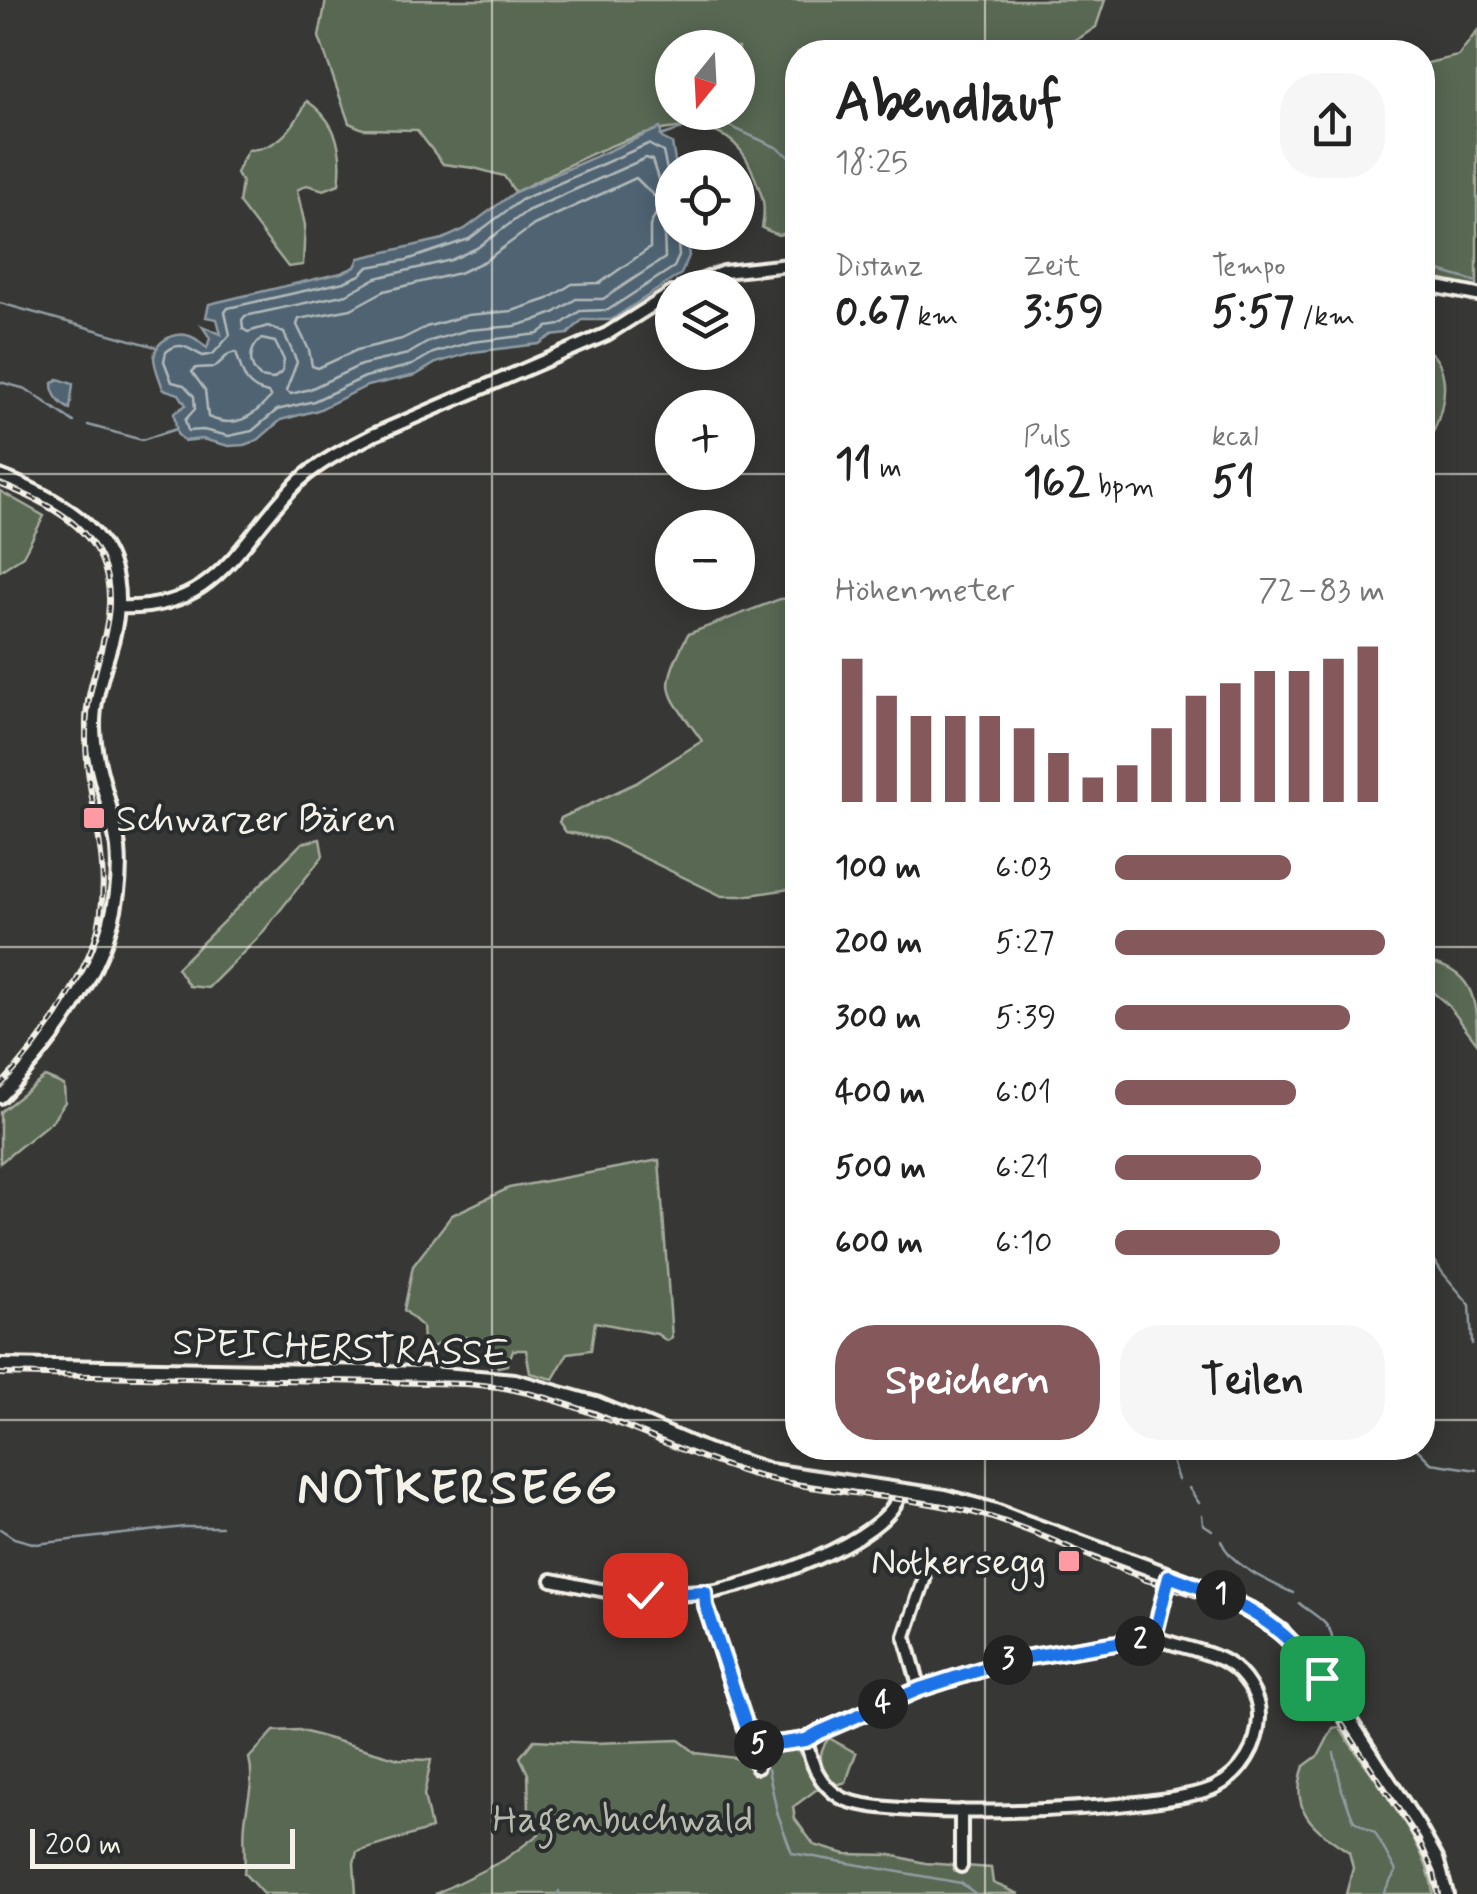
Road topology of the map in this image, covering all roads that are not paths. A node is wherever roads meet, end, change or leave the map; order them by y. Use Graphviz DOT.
graph roads {
  1 [pos="785,265"];
  2 [pos="742,270"];
  3 [pos="1435,287"];
  4 [pos="1477,295"];
  5 [pos="655,304"];
  6 [pos="0,477"];
  7 [pos="117,607"];
  8 [pos="0,1096"];
  9 [pos="0,1366"];
  10 [pos="901,1490"];
  11 [pos="1169,1576"];
  12 [pos="552,1580"];
  13 [pos="924,1580"];
  14 [pos="705,1592"];
  15 [pos="1154,1637"];
  16 [pos="920,1689"];
  17 [pos="806,1740"];
  18 [pos="753,1747"];
  19 [pos="758,1767"];
  20 [pos="961,1812"];
  21 [pos="960,1866"];
  22 [pos="1446,1894"];
  1 -- 2 [label="street"];
  3 -- 4 [label="street"];
  5 -- 7 [label="street"];
  6 -- 7 [label="main road"];
  7 -- 8 [label="main road"];
  9 -- 10 [label="main road, SPEICHERSTRASSE"];
  10 -- 11 [label="main road, SPEICHERSTRASSE"];
  10 -- 14 [label="street"];
  11 -- 15 [label="street"];
  11 -- 22 [label="main road, SPEICHERSTRASSE"];
  12 -- 14 [label="street"];
  13 -- 16 [label="street"];
  14 -- 18 [label="street"];
  15 -- 16 [label="street"];
  15 -- 20 [label="street"];
  16 -- 17 [label="street"];
  17 -- 18 [label="street"];
  17 -- 20 [label="street"];
  18 -- 19 [label="street"];
  20 -- 21 [label="street"];
}
